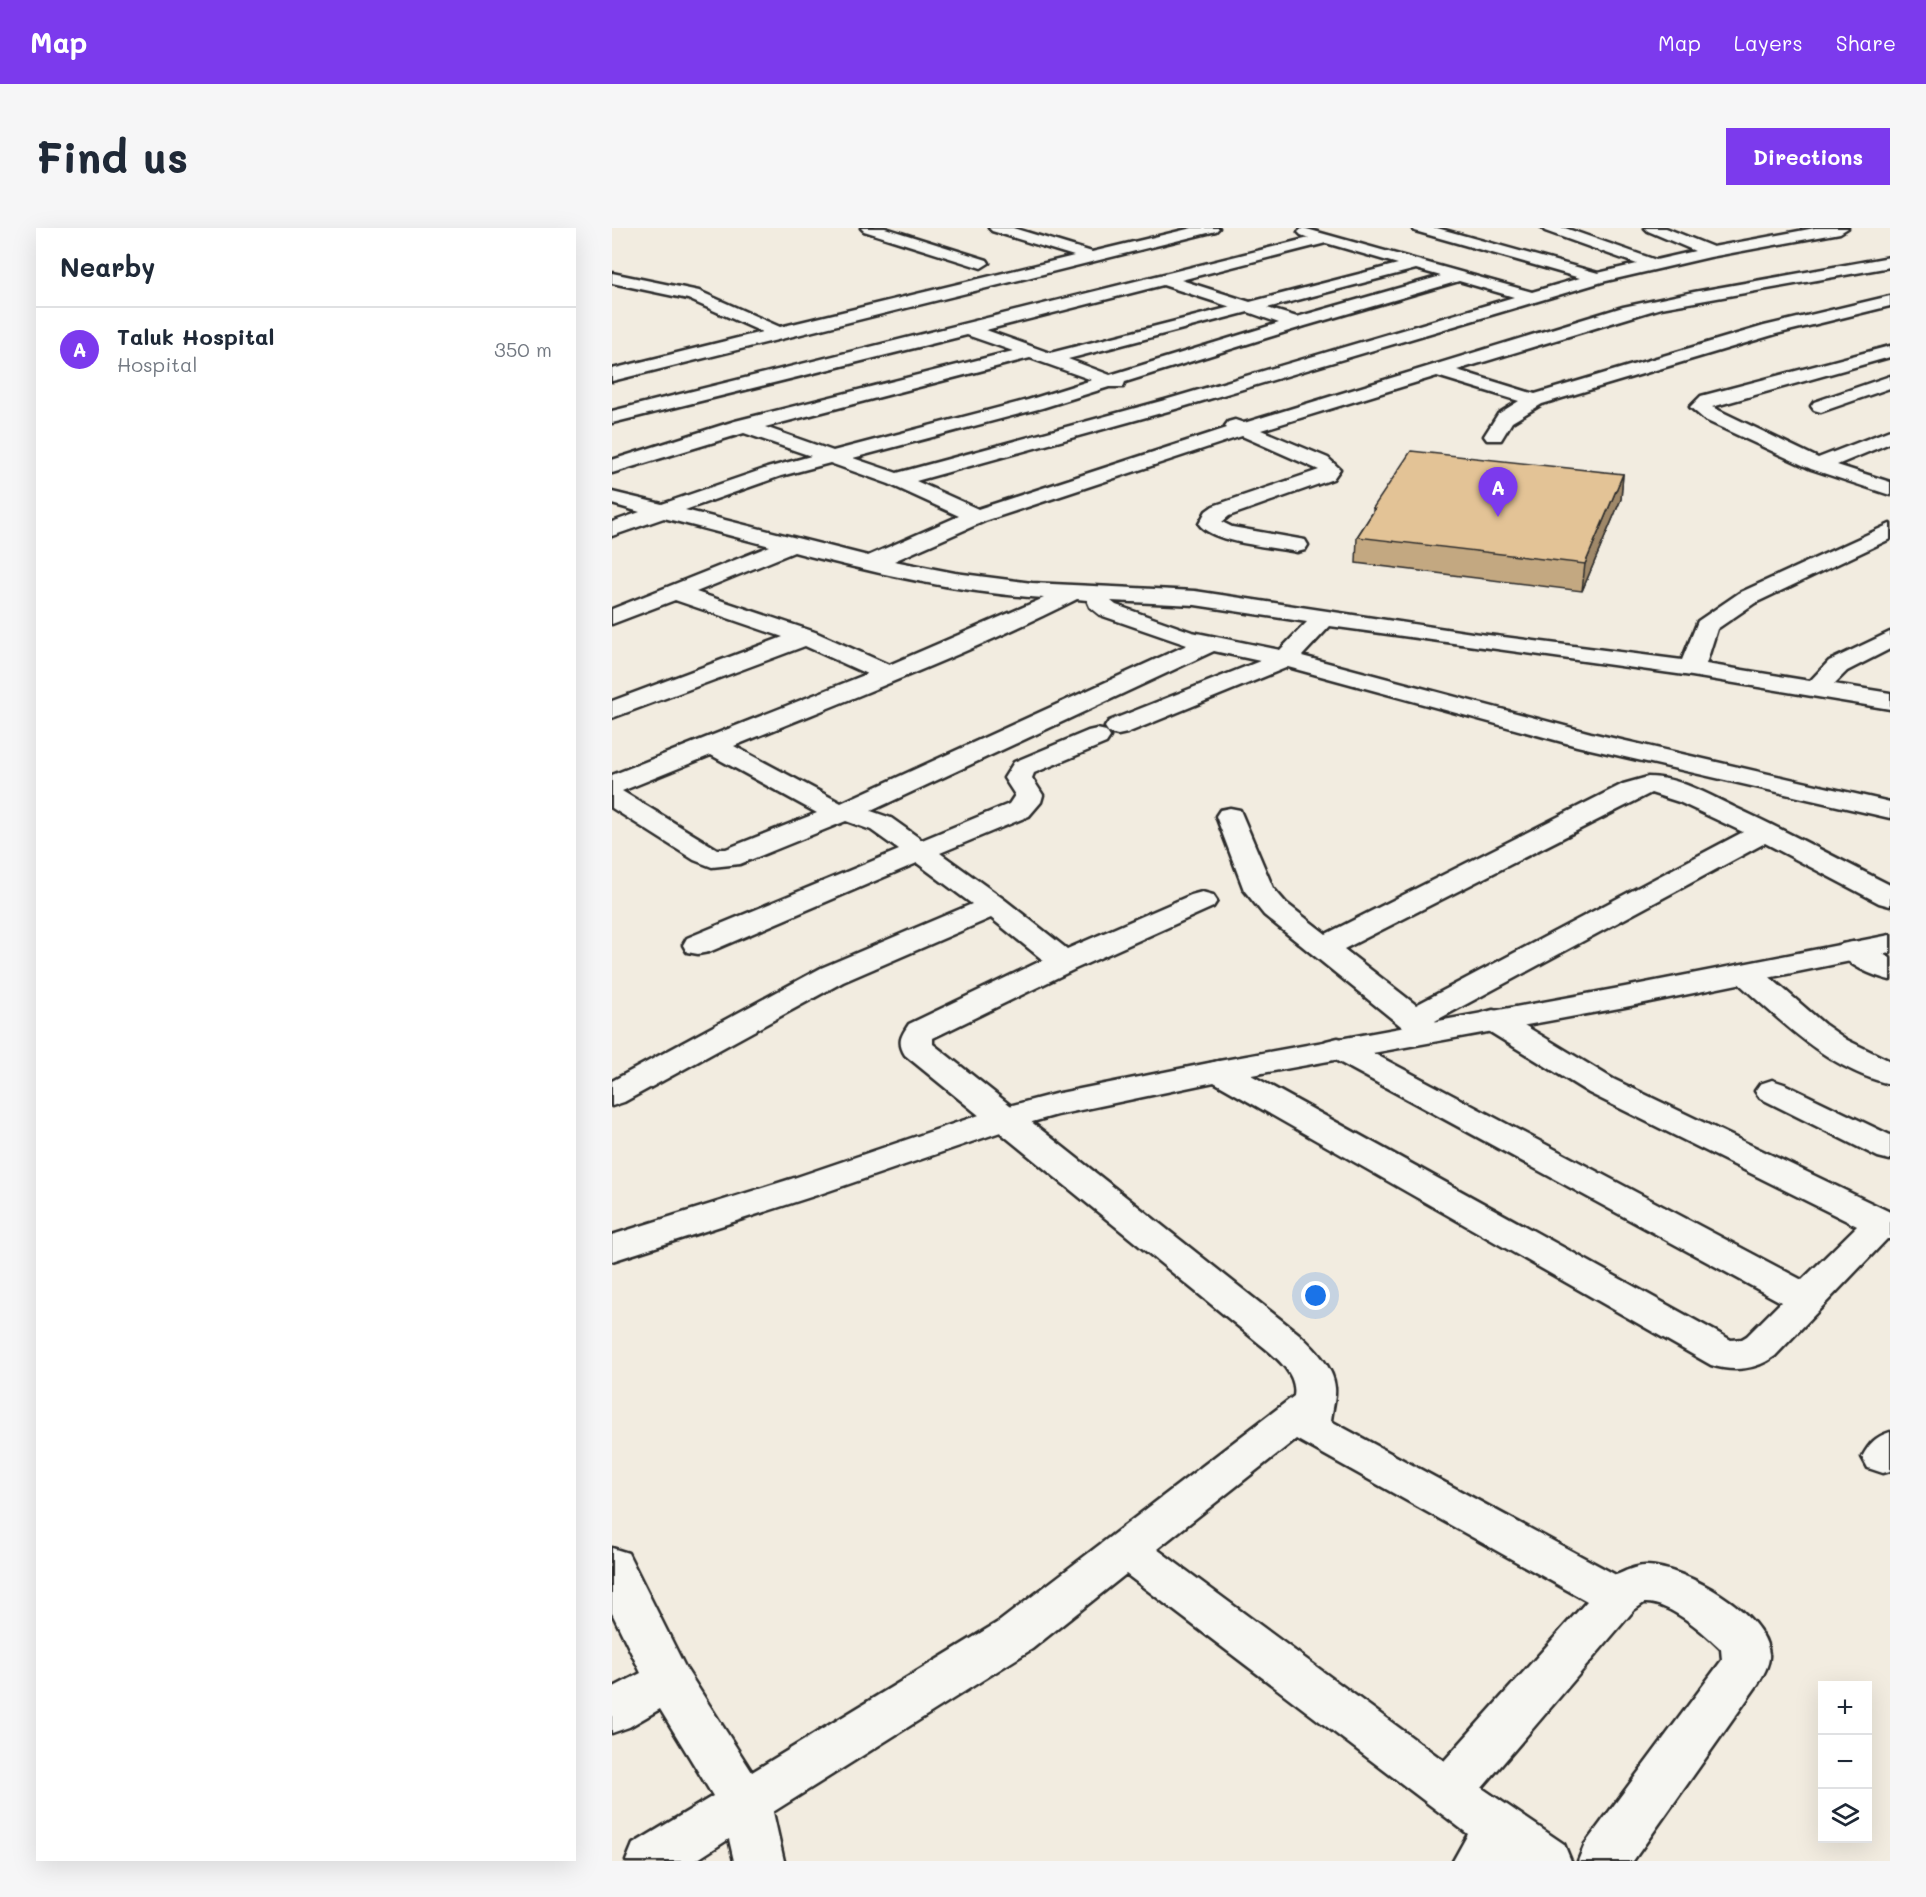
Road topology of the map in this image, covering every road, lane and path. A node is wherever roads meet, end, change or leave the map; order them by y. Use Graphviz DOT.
graph roads {
  1 [pos="869,228"];
  2 [pos="997,228"];
  3 [pos="1211,228"];
  4 [pos="1293,228"];
  5 [pos="1420,228"];
  6 [pos="1550,228"];
  7 [pos="1653,228"];
  8 [pos="1784,228"];
  9 [pos="1840,228"];
  10 [pos="1136,231"];
  11 [pos="1803,235"];
  12 [pos="1326,238"];
  13 [pos="1164,239"];
  14 [pos="1710,252"];
  15 [pos="1092,257"];
  16 [pos="1890,262"];
  17 [pos="981,263"];
  18 [pos="1416,264"];
  19 [pos="1655,265"];
  20 [pos="1460,276"];
  21 [pos="612,278"];
  22 [pos="1599,278"];
  23 [pos="1161,279"];
  24 [pos="1783,282"];
  25 [pos="1531,297"];
  26 [pos="1890,301"];
  27 [pos="1248,309"];
  28 [pos="1852,309"];
  29 [pos="1296,323"];
  30 [pos="968,329"];
  31 [pos="777,332"];
  32 [pos="1367,345"];
  33 [pos="1890,351"];
  34 [pos="1032,352"];
  35 [pos="1052,358"];
  36 [pos="1438,370"];
  37 [pos="613,374"];
  38 [pos="1109,380"];
  39 [pos="1890,382"];
  40 [pos="678,399"];
  41 [pos="1535,400"];
  42 [pos="1172,404"];
  43 [pos="1821,406"];
  44 [pos="612,417"];
  45 [pos="745,426"];
  46 [pos="1244,429"];
  47 [pos="1494,436"];
  48 [pos="1890,436"];
  49 [pos="833,457"];
  50 [pos="1818,465"];
  51 [pos="612,467"];
  52 [pos="896,480"];
  53 [pos="1890,489"];
  54 [pos="612,498"];
  55 [pos="658,512"];
  56 [pos="977,516"];
  57 [pos="612,529"];
  58 [pos="1890,531"];
  59 [pos="1297,544"];
  60 [pos="792,545"];
  61 [pos="869,564"];
  62 [pos="1075,590"];
  63 [pos="674,592"];
  64 [pos="1101,592"];
  65 [pos="612,617"];
  66 [pos="1324,618"];
  67 [pos="806,637"];
  68 [pos="1890,639"];
  69 [pos="1212,643"];
  70 [pos="1286,659"];
  71 [pos="1692,669"];
  72 [pos="889,674"];
  73 [pos="1817,688"];
  74 [pos="1890,701"];
  75 [pos="612,710"];
  76 [pos="713,745"];
  77 [pos="612,785"];
  78 [pos="612,796"];
  79 [pos="1890,810"];
  80 [pos="845,812"];
  81 [pos="1230,816"];
  82 [pos="1765,832"];
  83 [pos="919,852"];
  84 [pos="1890,897"];
  85 [pos="1202,901"];
  86 [pos="994,906"];
  87 [pos="1890,944"];
  88 [pos="698,945"];
  89 [pos="1323,948"];
  90 [pos="1853,951"];
  91 [pos="1064,962"];
  92 [pos="1890,971"];
  93 [pos="1746,973"];
  94 [pos="1493,1020"];
  95 [pos="1421,1026"];
  96 [pos="1338,1048"];
  97 [pos="1219,1071"];
  98 [pos="1890,1074"];
  99 [pos="1772,1091"];
  100 [pos="612,1095"];
  101 [pos="1006,1118"];
  102 [pos="1890,1149"];
  103 [pos="1885,1225"];
  104 [pos="612,1248"];
  105 [pos="1806,1299"];
  106 [pos="1312,1404"];
  107 [pos="1125,1549"];
  108 [pos="612,1566"];
  109 [pos="1618,1597"];
  110 [pos="668,1681"];
  111 [pos="612,1712"];
  112 [pos="1448,1792"];
  113 [pos="746,1804"];
  114 [pos="1490,1846"];
  115 [pos="651,1861"];
  116 [pos="759,1861"];
  117 [pos="1546,1861"];
  118 [pos="1603,1861"];
  1 -- 17 [label="street"];
  2 -- 15 [label="street"];
  3 -- 13 [label="street"];
  4 -- 12 [label="street"];
  5 -- 22 [label="street"];
  6 -- 19 [label="street"];
  7 -- 14 [label="street"];
  8 -- 11 [label="street"];
  9 -- 11 [label="street"];
  10 -- 13 [label="street"];
  11 -- 14 [label="street"];
  12 -- 18 [label="street"];
  12 -- 23 [label="street"];
  13 -- 15 [label="street"];
  14 -- 19 [label="street"];
  14 -- 24 [label="street"];
  15 -- 23 [label="street"];
  15 -- 31 [label="street"];
  16 -- 24 [label="street"];
  18 -- 20 [label="street"];
  18 -- 27 [label="street"];
  19 -- 22 [label="street"];
  20 -- 25 [label="street"];
  20 -- 29 [label="street"];
  21 -- 31 [label="street"];
  22 -- 25 [label="street"];
  23 -- 27 [label="street"];
  23 -- 30 [label="street"];
  24 -- 28 [label="street"];
  24 -- 36 [label="street"];
  25 -- 32 [label="street"];
  26 -- 28 [label="street"];
  27 -- 29 [label="street"];
  27 -- 35 [label="street"];
  28 -- 41 [label="street"];
  29 -- 32 [label="street"];
  29 -- 38 [label="street"];
  30 -- 34 [label="street"];
  30 -- 40 [label="street"];
  31 -- 37 [label="street"];
  32 -- 36 [label="street"];
  32 -- 42 [label="street"];
  33 -- 50 [label="street"];
  34 -- 35 [label="street"];
  34 -- 45 [label="street"];
  35 -- 38 [label="street"];
  36 -- 41 [label="street"];
  36 -- 46 [label="street"];
  37 -- 40 [label="street"];
  38 -- 42 [label="street"];
  38 -- 49 [label="street"];
  39 -- 43 [label="street"];
  40 -- 44 [label="street"];
  40 -- 45 [label="street"];
  41 -- 47 [label="street"];
  42 -- 46 [label="street"];
  42 -- 52 [label="street"];
  45 -- 49 [label="street"];
  45 -- 51 [label="street"];
  46 -- 56 [label="street"];
  46 -- 59 [label="street"];
  48 -- 50 [label="street"];
  49 -- 52 [label="street"];
  49 -- 55 [label="street"];
  50 -- 53 [label="street"];
  52 -- 56 [label="street"];
  54 -- 55 [label="street"];
  55 -- 57 [label="street"];
  55 -- 60 [label="street"];
  56 -- 61 [label="street"];
  58 -- 71 [label="street"];
  60 -- 61 [label="street"];
  60 -- 63 [label="street"];
  61 -- 62 [label="street"];
  62 -- 64 [label="street"];
  62 -- 72 [label="street"];
  63 -- 65 [label="street"];
  63 -- 67 [label="street"];
  64 -- 66 [label="street"];
  64 -- 69 [label="street"];
  66 -- 70 [label="street"];
  66 -- 71 [label="street"];
  67 -- 72 [label="street"];
  67 -- 75 [label="street"];
  68 -- 73 [label="street"];
  69 -- 70 [label="street"];
  69 -- 80 [label="street"];
  70 -- 79 [label="street"];
  70 -- 83 [label="street"];
  71 -- 73 [label="street"];
  72 -- 76 [label="street"];
  73 -- 74 [label="street"];
  76 -- 77 [label="street"];
  76 -- 80 [label="street"];
  78 -- 80 [label="street"];
  80 -- 83 [label="street"];
  81 -- 89 [label="street"];
  82 -- 84 [label="street"];
  82 -- 89 [label="street"];
  82 -- 95 [label="street"];
  83 -- 86 [label="street"];
  83 -- 88 [label="street"];
  85 -- 91 [label="street"];
  86 -- 91 [label="street"];
  86 -- 100 [label="street"];
  87 -- 90 [label="street"];
  89 -- 95 [label="street"];
  90 -- 92 [label="street"];
  90 -- 93 [label="street"];
  91 -- 101 [label="street"];
  93 -- 94 [label="street"];
  93 -- 98 [label="street"];
  94 -- 95 [label="street"];
  94 -- 103 [label="street"];
  95 -- 96 [label="street"];
  96 -- 97 [label="street"];
  96 -- 105 [label="street"];
  97 -- 101 [label="street"];
  97 -- 105 [label="street"];
  99 -- 102 [label="street"];
  101 -- 104 [label="street"];
  101 -- 106 [label="street"];
  103 -- 105 [label="street"];
  106 -- 107 [label="street"];
  106 -- 109 [label="street"];
  107 -- 112 [label="street"];
  107 -- 113 [label="street"];
  108 -- 110 [label="street"];
  109 -- 112 [label="street"];
  109 -- 118 [label="street"];
  110 -- 111 [label="street"];
  110 -- 113 [label="street"];
  112 -- 114 [label="street"];
  113 -- 115 [label="street"];
  113 -- 116 [label="street"];
  114 -- 117 [label="street"];
}
